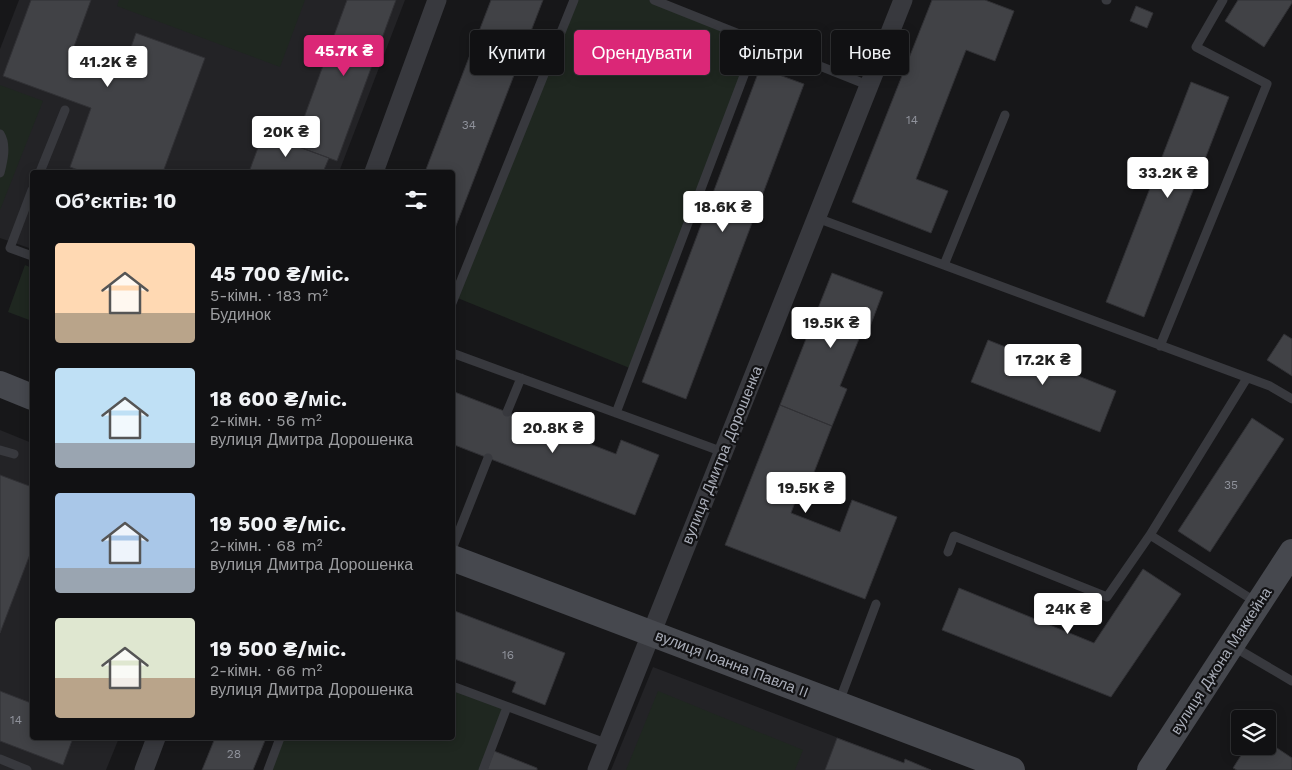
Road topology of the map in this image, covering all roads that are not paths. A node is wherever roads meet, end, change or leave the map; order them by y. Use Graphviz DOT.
graph roads {
  1 [pos="437,0"];
  2 [pos="574,0"];
  3 [pos="654,0"];
  4 [pos="903,0"];
  5 [pos="1223,0"];
  6 [pos="729,30"];
  7 [pos="821,66"];
  8 [pos="744,75"];
  9 [pos="870,86"];
  10 [pos="65,110"];
  11 [pos="1005,115"];
  12 [pos="0,134"];
  13 [pos="41,170"];
  14 [pos="375,170"];
  15 [pos="0,173"];
  16 [pos="30,195"];
  17 [pos="817,218"];
  18 [pos="30,255"];
  19 [pos="944,265"];
  20 [pos="455,296"];
  21 [pos="1160,346"];
  22 [pos="455,354"];
  23 [pos="521,378"];
  24 [pos="1247,378"];
  25 [pos="0,384"];
  26 [pos="30,396"];
  27 [pos="1292,399"];
  28 [pos="507,412"];
  29 [pos="616,413"];
  30 [pos="0,450"];
  31 [pos="723,452"];
  32 [pos="14,454"];
  33 [pos="488,458"];
  34 [pos="1150,535"];
  35 [pos="455,541"];
  36 [pos="948,552"];
  37 [pos="1292,552"];
  38 [pos="455,559"];
  39 [pos="1258,603"];
  40 [pos="876,604"];
  41 [pos="650,633"];
  42 [pos="1231,646"];
  43 [pos="1292,681"];
  44 [pos="455,687"];
  45 [pos="838,704"];
  46 [pos="507,707"];
  47 [pos="155,740"];
  48 [pos="279,740"];
  49 [pos="608,744"];
  50 [pos="0,759"];
  51 [pos="27,770"];
  52 [pos="144,770"];
  53 [pos="268,770"];
  54 [pos="483,770"];
  55 [pos="597,770"];
  56 [pos="1012,770"];
  57 [pos="1150,770"];
  1 -- 14 [label="street"];
  2 -- 20 [label="lane"];
  3 -- 6 [label="lane"];
  4 -- 9 [label="street, вулиця Дмитра Дорошенка"];
  5 -- 21 [label="lane"];
  7 -- 9 [label="lane"];
  8 -- 29 [label="lane"];
  9 -- 17 [label="street, вулиця Дмитра Дорошенка"];
  10 -- 13 [label="lane"];
  11 -- 19 [label="lane"];
  12 -- 15 [label="lane"];
  16 -- 18 [label="lane"];
  17 -- 19 [label="lane"];
  17 -- 31 [label="street, вулиця Дмитра Дорошенка"];
  19 -- 21 [label="lane"];
  21 -- 24 [label="lane"];
  22 -- 23 [label="lane"];
  23 -- 28 [label="lane"];
  23 -- 29 [label="lane"];
  24 -- 27 [label="lane"];
  24 -- 34 [label="lane"];
  25 -- 26 [label="street"];
  29 -- 31 [label="lane"];
  30 -- 32 [label="lane"];
  31 -- 41 [label="street, вулиця Дмитра Дорошенка"];
  33 -- 35 [label="lane"];
  34 -- 36 [label="lane"];
  34 -- 39 [label="lane"];
  37 -- 39 [label="street, вулиця Джона Маккейна"];
  38 -- 41 [label="street, вулиця Іоанна Павла II"];
  39 -- 42 [label="street, вулиця Джона Маккейна"];
  40 -- 45 [label="lane"];
  41 -- 45 [label="street, вулиця Іоанна Павла II"];
  41 -- 49 [label="street, вулиця Дмитра Дорошенка"];
  42 -- 43 [label="lane"];
  42 -- 57 [label="street, вулиця Джона Маккейна"];
  44 -- 46 [label="lane"];
  45 -- 56 [label="street, вулиця Іоанна Павла II"];
  46 -- 49 [label="lane"];
  46 -- 54 [label="lane"];
  47 -- 52 [label="street"];
  48 -- 53 [label="lane"];
  49 -- 55 [label="street, вулиця Дмитра Дорошенка"];
  50 -- 51 [label="lane"];
}
